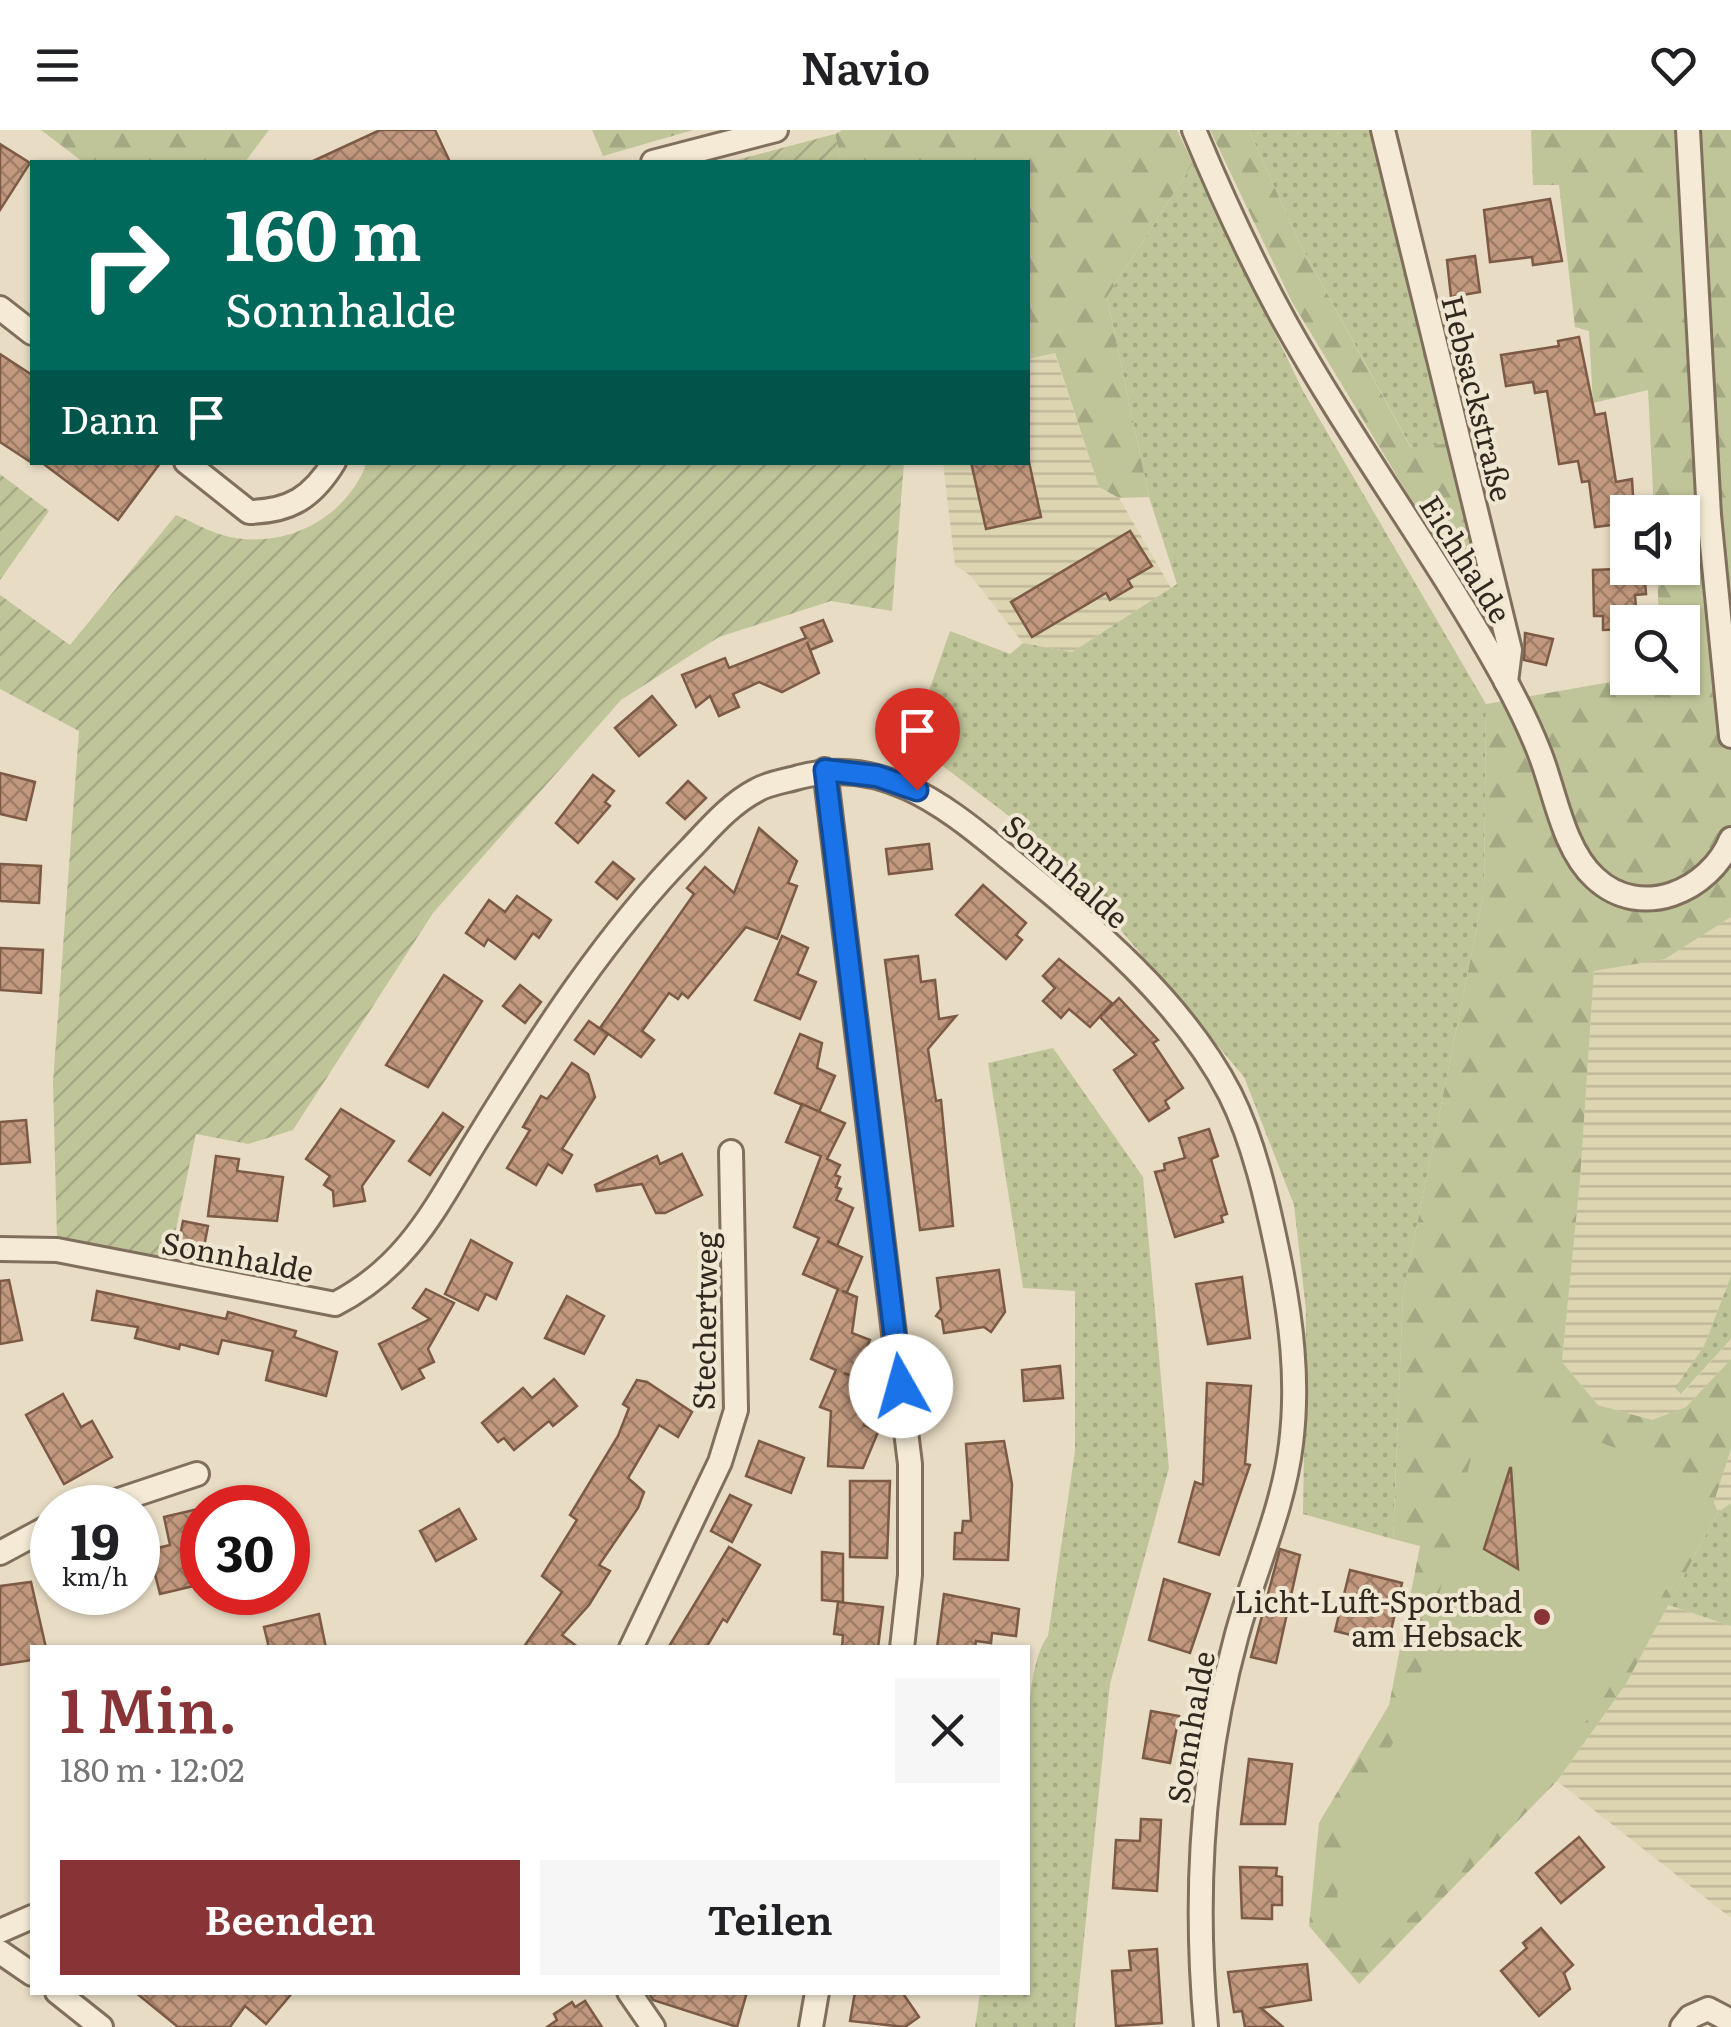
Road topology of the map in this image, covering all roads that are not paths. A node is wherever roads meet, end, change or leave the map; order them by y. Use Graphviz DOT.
graph roads {
  1 [pos="776,130"];
  2 [pos="1194,130"];
  3 [pos="1382,130"];
  4 [pos="1688,130"];
  5 [pos="662,160"];
  6 [pos="0,308"];
  7 [pos="30,331"];
  8 [pos="190,465"];
  9 [pos="332,465"];
  10 [pos="1506,682"];
  11 [pos="1731,736"];
  12 [pos="825,770"];
  13 [pos="1731,839"];
  14 [pos="731,1152"];
  15 [pos="4,1243"];
  16 [pos="197,1474"];
  17 [pos="160,1486"];
  18 [pos="30,1537"];
  19 [pos="0,1553"];
  20 [pos="632,1645"];
  21 [pos="902,1645"];
  22 [pos="30,1919"];
  23 [pos="0,1931"];
  24 [pos="0,1952"];
  25 [pos="30,1973"];
  26 [pos="62,1995"];
  27 [pos="631,1995"];
  28 [pos="817,1995"];
  29 [pos="1731,2021"];
  30 [pos="101,2027"];
  31 [pos="654,2027"];
  32 [pos="812,2027"];
  33 [pos="1206,2027"];
  34 [pos="1682,2027"];
  1 -- 5 [label="street"];
  2 -- 10 [label="street, Eichhalde"];
  3 -- 10 [label="street, Hebsackstraße"];
  4 -- 11 [label="street"];
  6 -- 7 [label="street"];
  8 -- 9 [label="street"];
  10 -- 13 [label="street, Eichhalde"];
  12 -- 15 [label="street, Sonnhalde"];
  12 -- 21 [label="street"];
  12 -- 33 [label="street, Sonnhalde"];
  14 -- 20 [label="street, Stechertweg"];
  16 -- 17 [label="street"];
  18 -- 19 [label="street"];
  22 -- 23 [label="street"];
  24 -- 25 [label="street"];
  26 -- 30 [label="street"];
  27 -- 31 [label="street"];
  28 -- 32 [label="street"];
  29 -- 34 [label="street"];
}
